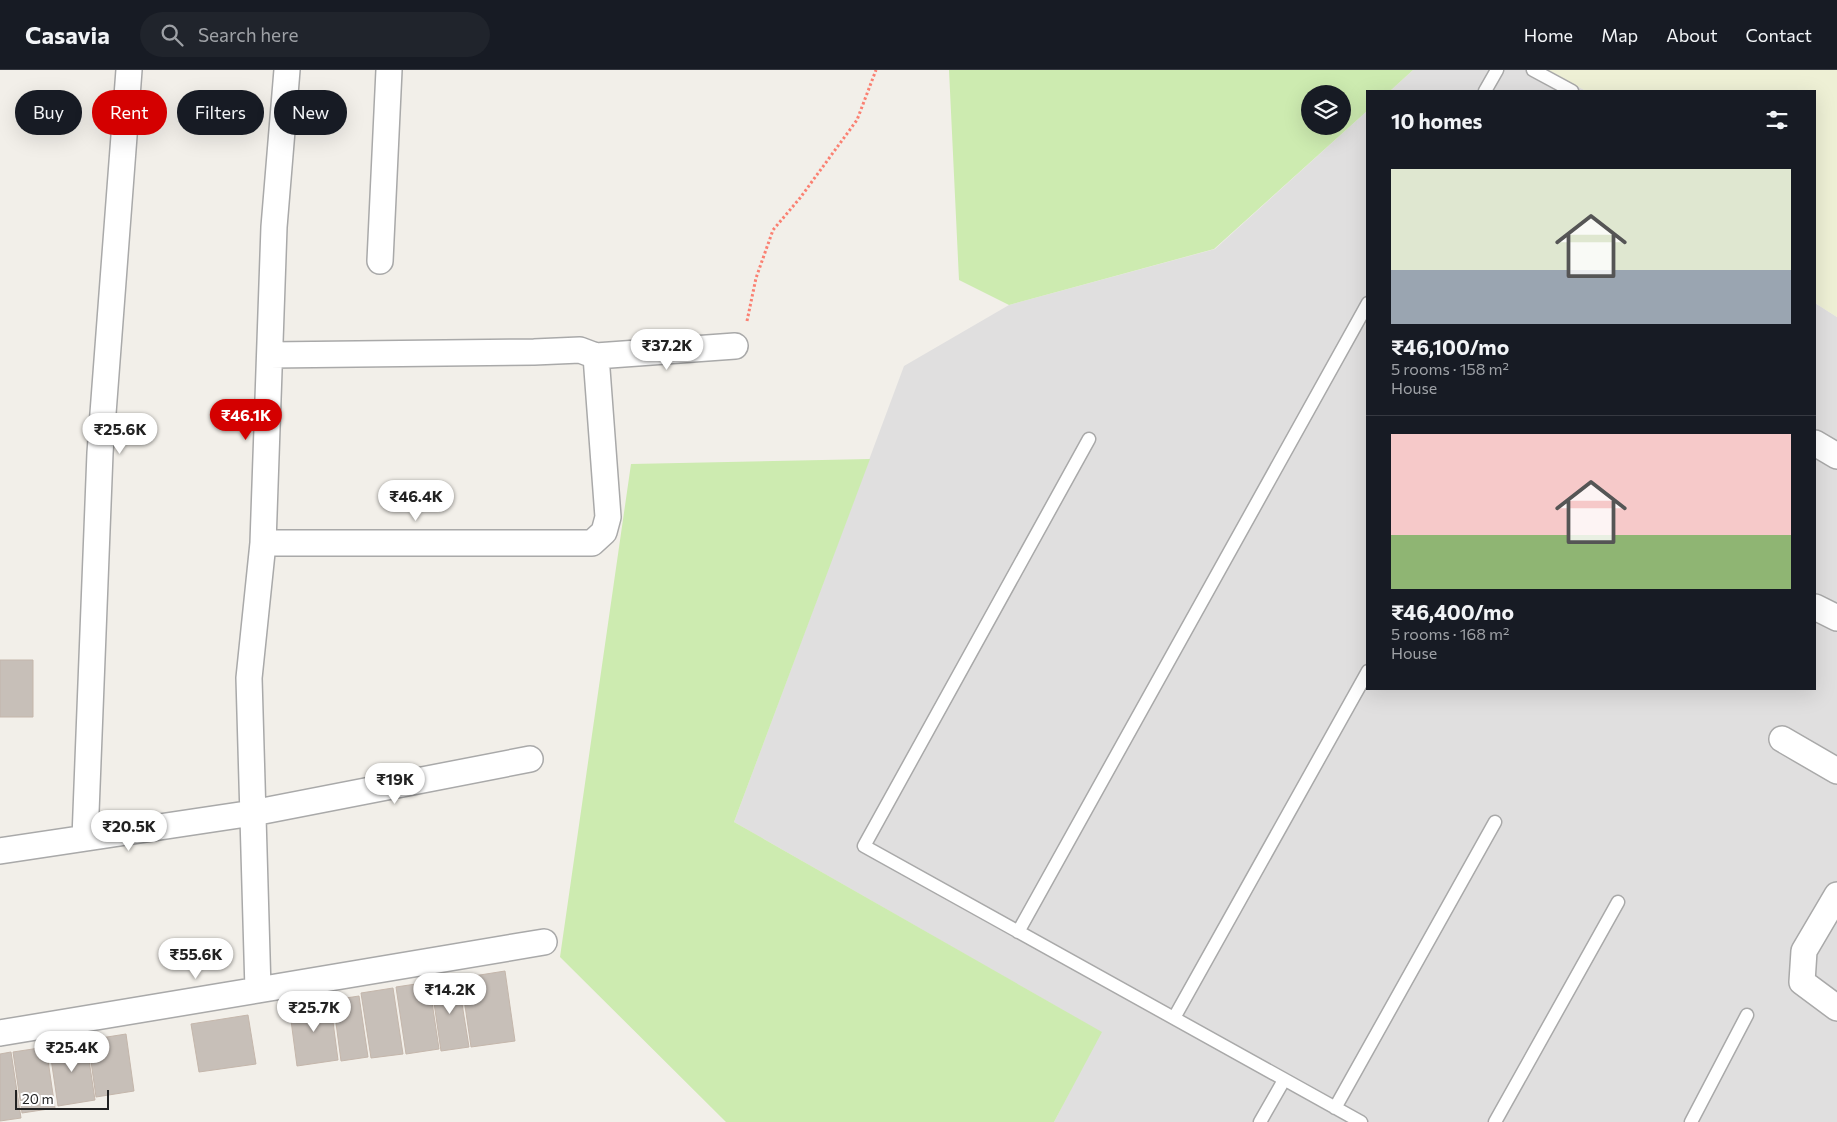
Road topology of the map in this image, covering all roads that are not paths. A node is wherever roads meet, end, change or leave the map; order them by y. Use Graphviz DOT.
graph roads {
  1 [pos="129,70"];
  2 [pos="287,70"];
  3 [pos="388,70"];
  4 [pos="1497,70"];
  5 [pos="1534,70"];
  6 [pos="1486,90"];
  7 [pos="1570,90"];
  8 [pos="380,261"];
  9 [pos="1366,307"];
  10 [pos="735,346"];
  11 [pos="270,355"];
  12 [pos="596,356"];
  13 [pos="1089,440"];
  14 [pos="1816,444"];
  15 [pos="1837,456"];
  16 [pos="263,543"];
  17 [pos="1816,608"];
  18 [pos="1837,618"];
  19 [pos="1366,675"];
  20 [pos="1782,739"];
  21 [pos="530,759"];
  22 [pos="1837,771"];
  23 [pos="253,813"];
  24 [pos="1496,822"];
  25 [pos="85,838"];
  26 [pos="0,851"];
  27 [pos="1837,895"];
  28 [pos="1618,902"];
  29 [pos="1018,932"];
  30 [pos="544,942"];
  31 [pos="258,990"];
  32 [pos="1837,1008"];
  33 [pos="1747,1015"];
  34 [pos="1174,1018"];
  35 [pos="0,1033"];
  36 [pos="1284,1080"];
  37 [pos="1335,1108"];
  38 [pos="1260,1122"];
  39 [pos="1361,1122"];
  40 [pos="1495,1122"];
  41 [pos="1691,1122"];
  1 -- 25 [label="street"];
  2 -- 11 [label="street"];
  3 -- 8 [label="street"];
  4 -- 6 [label="lane"];
  5 -- 7 [label="lane"];
  9 -- 29 [label="lane"];
  10 -- 12 [label="street"];
  11 -- 12 [label="street"];
  11 -- 16 [label="street"];
  12 -- 16 [label="street"];
  13 -- 29 [label="lane"];
  14 -- 15 [label="street"];
  16 -- 23 [label="street"];
  17 -- 18 [label="street"];
  19 -- 34 [label="lane"];
  20 -- 22 [label="street"];
  21 -- 23 [label="street"];
  23 -- 25 [label="street"];
  23 -- 31 [label="street"];
  24 -- 37 [label="lane"];
  25 -- 26 [label="street"];
  27 -- 32 [label="street"];
  28 -- 40 [label="lane"];
  29 -- 34 [label="lane"];
  30 -- 31 [label="street"];
  31 -- 35 [label="street"];
  33 -- 41 [label="lane"];
  34 -- 36 [label="lane"];
  36 -- 37 [label="lane"];
  36 -- 38 [label="lane"];
  37 -- 39 [label="lane"];
}
